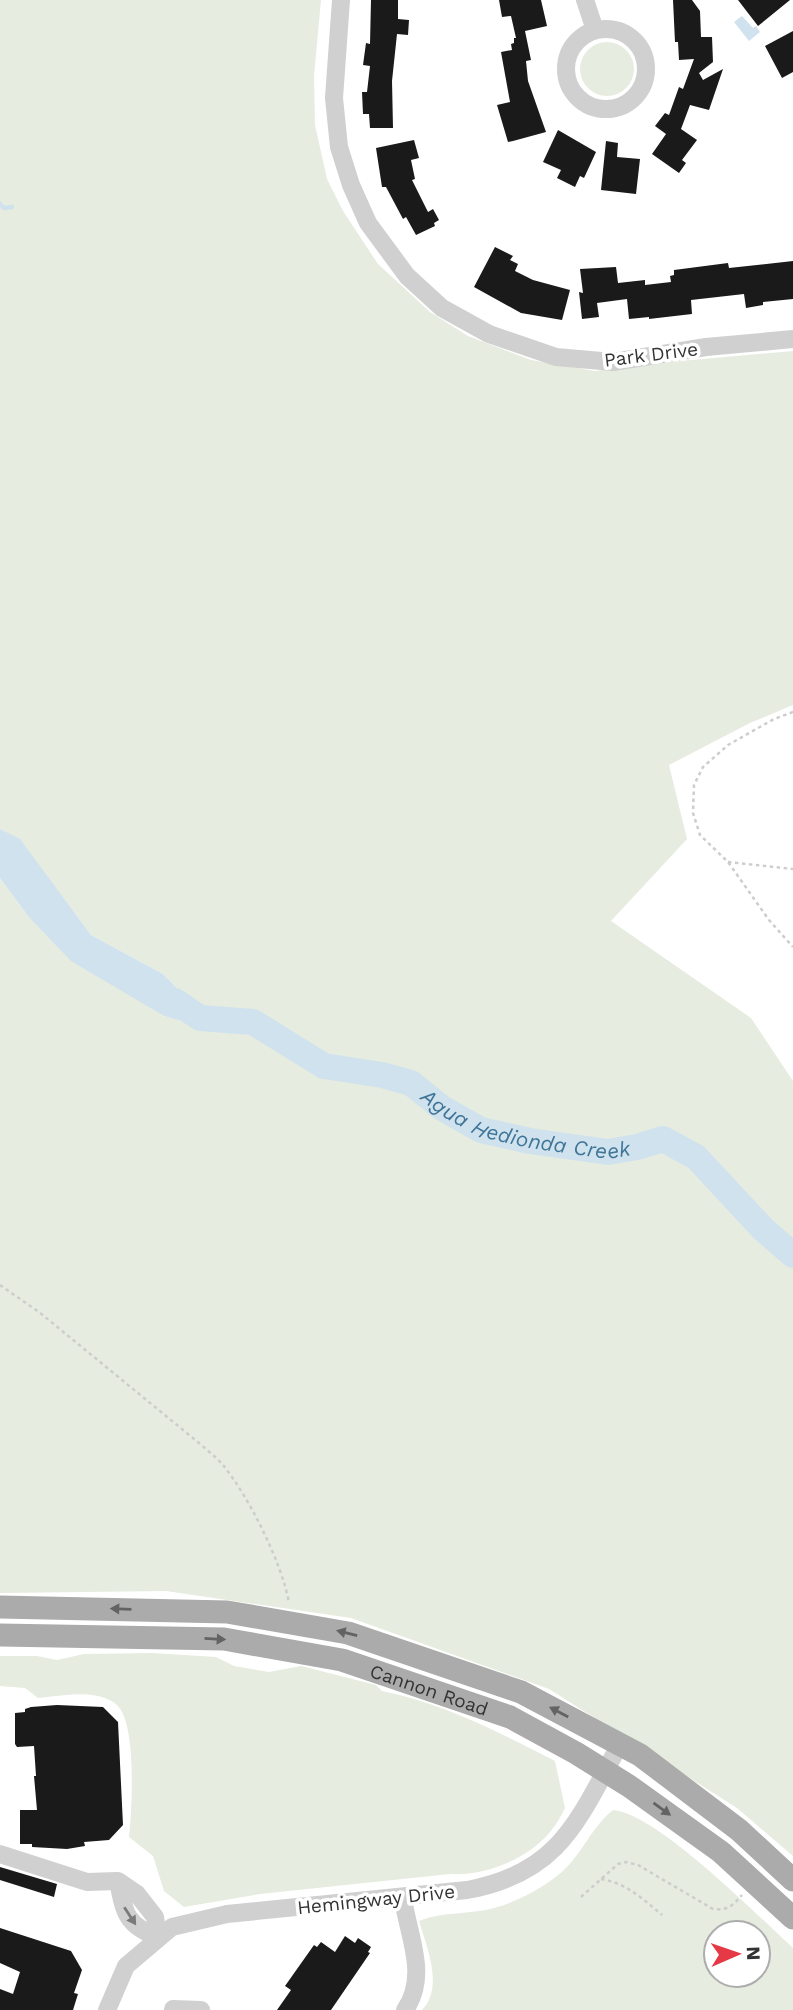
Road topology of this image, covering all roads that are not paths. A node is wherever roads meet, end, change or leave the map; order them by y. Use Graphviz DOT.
graph roads {
  1 [pos="341,0"];
  2 [pos="585,0"];
  3 [pos="596,30"];
  4 [pos="793,339"];
  5 [pos="0,1607"];
  6 [pos="0,1635"];
  7 [pos="620,1744"];
  8 [pos="606,1770"];
  9 [pos="0,1854"];
  10 [pos="793,1880"];
  11 [pos="402,1898"];
  12 [pos="793,1918"];
  13 [pos="158,1937"];
  14 [pos="173,2009"];
  15 [pos="107,2010"];
  16 [pos="201,2010"];
  17 [pos="405,2010"];
  1 -- 4 [label="street, Park Drive"];
  2 -- 3 [label="street"];
  3 -- 3 [label="street"];
  7 -- 5 [label="main road, Cannon Road, one-way"];
  6 -- 8 [label="main road, Cannon Road, one-way"];
  7 -- 8 [label="street, Hemingway Drive"];
  7 -- 10 [label="main road, Cannon Road"];
  8 -- 11 [label="street, Hemingway Drive"];
  8 -- 12 [label="main road, Cannon Road, one-way"];
  9 -- 13 [label="street"];
  11 -- 13 [label="street, Hemingway Drive"];
  11 -- 17 [label="street"];
  13 -- 15 [label="street, Hemingway Drive"];
  14 -- 16 [label="street"];
}
